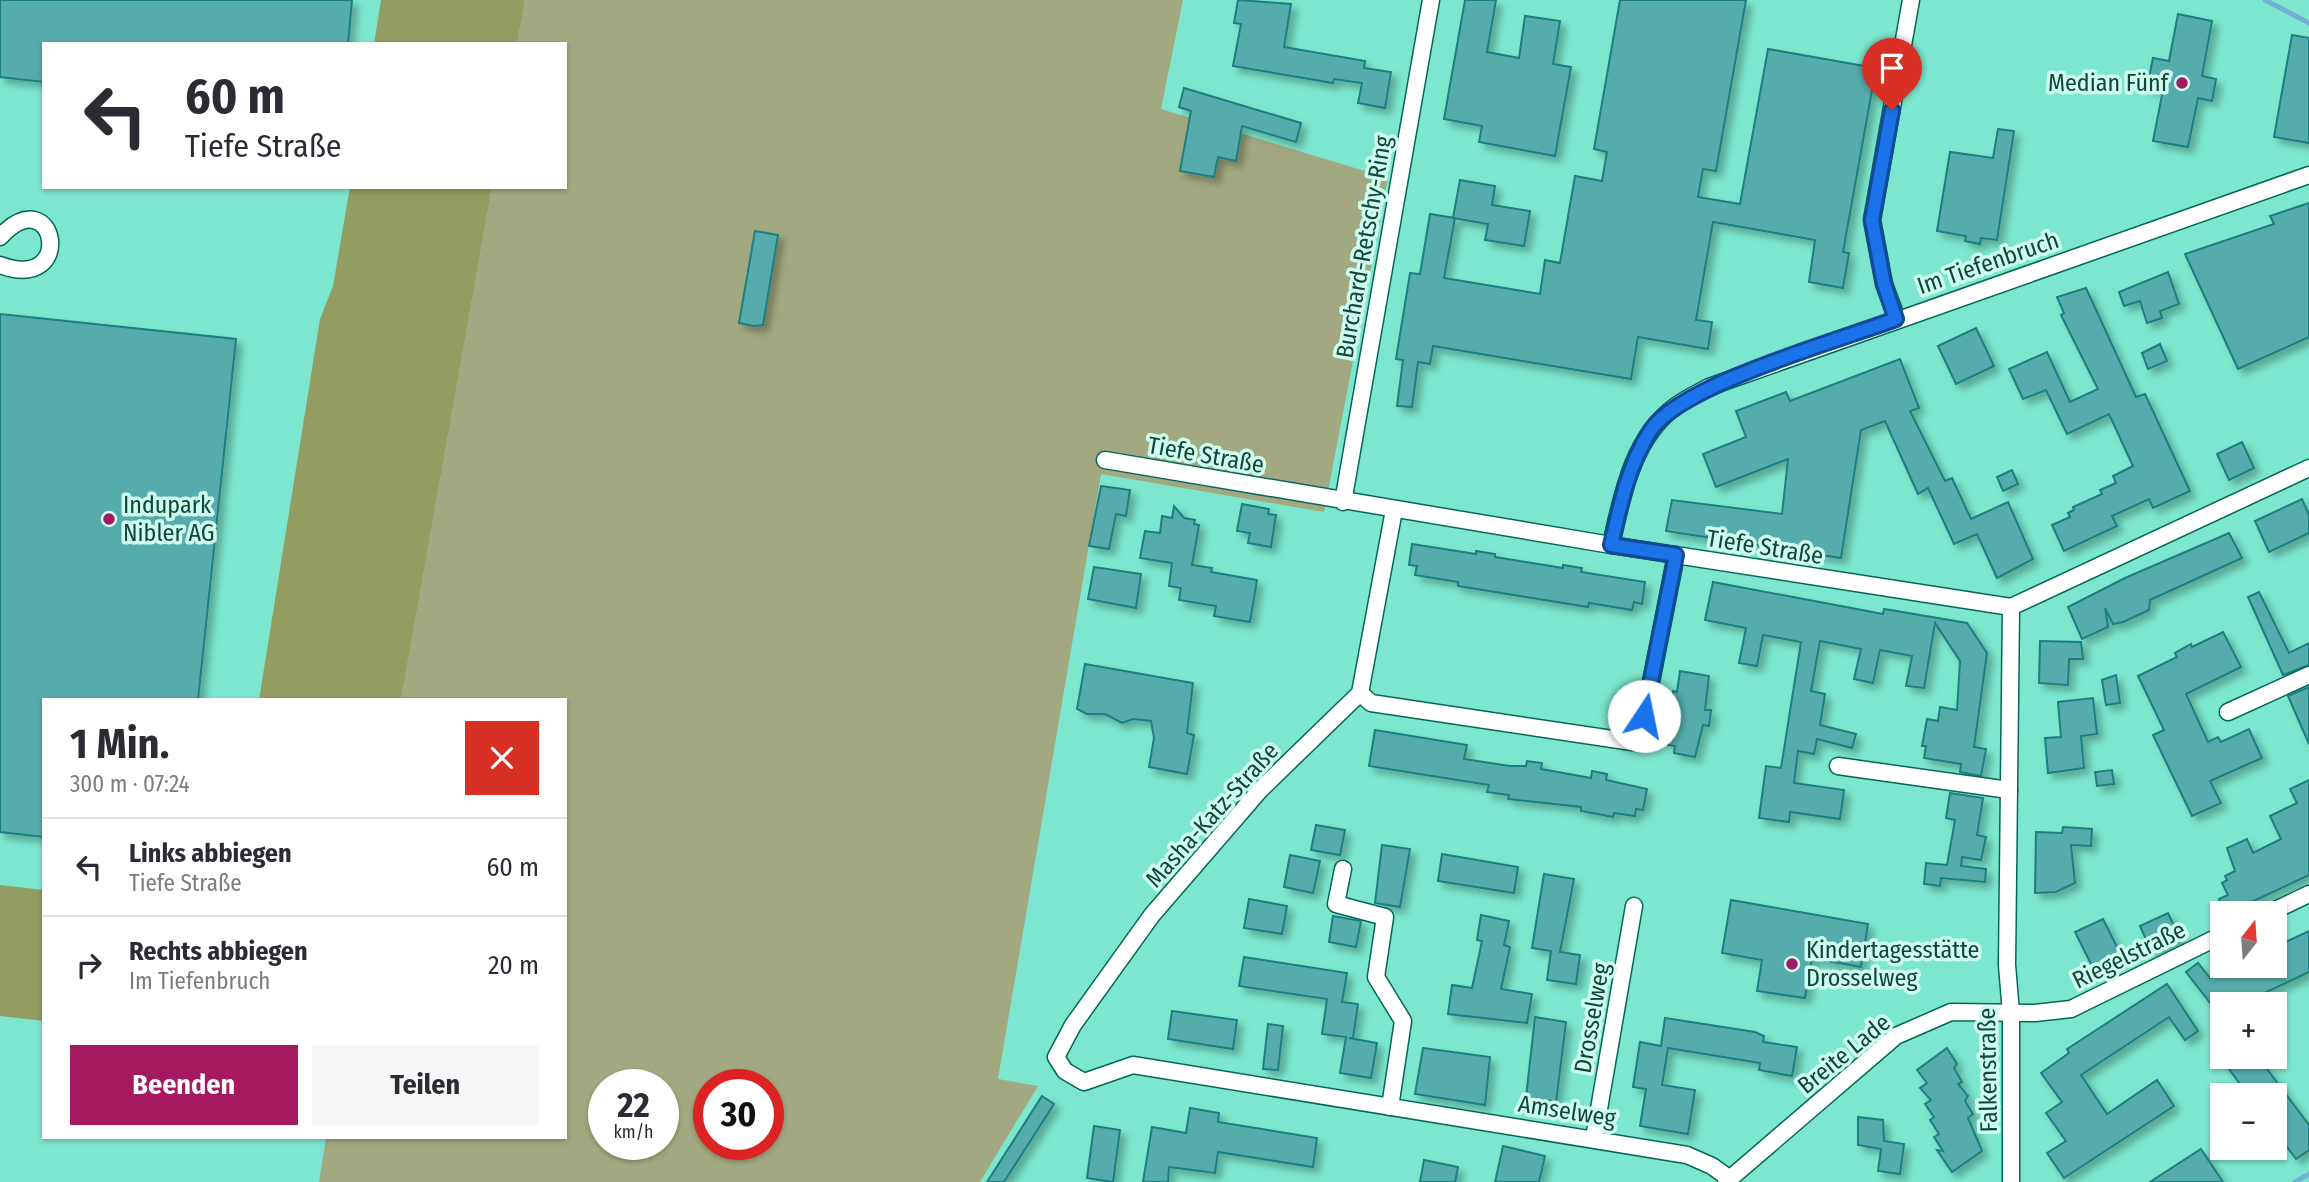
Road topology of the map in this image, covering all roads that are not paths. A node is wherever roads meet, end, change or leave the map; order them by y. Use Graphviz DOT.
graph roads {
  1 [pos="1431,0"];
  2 [pos="1911,0"];
  3 [pos="2309,175"];
  4 [pos="0,237"];
  5 [pos="0,265"];
  6 [pos="1896,319"];
  7 [pos="1105,460"];
  8 [pos="2309,468"];
  9 [pos="1343,502"];
  10 [pos="1394,510"];
  11 [pos="1611,545"];
  12 [pos="1676,555"];
  13 [pos="2011,607"];
  14 [pos="2309,675"];
  15 [pos="1360,694"];
  16 [pos="2228,712"];
  17 [pos="1838,766"];
  18 [pos="2009,790"];
  19 [pos="1343,869"];
  20 [pos="2309,894"];
  21 [pos="2287,904"];
  22 [pos="1634,906"];
  23 [pos="2210,941"];
  24 [pos="2011,1013"];
  25 [pos="1133,1065"];
  26 [pos="1390,1107"];
  27 [pos="1594,1138"];
  28 [pos="1728,1180"];
  29 [pos="2011,1182"];
  1 -- 9 [label="street, Burchard-Retschy-Ring"];
  2 -- 6 [label="street"];
  3 -- 6 [label="street, Im Tiefenbruch"];
  4 -- 5 [label="street"];
  6 -- 11 [label="street, Im Tiefenbruch"];
  7 -- 9 [label="street, Tiefe Straße"];
  8 -- 13 [label="street"];
  9 -- 10 [label="street, Tiefe Straße"];
  10 -- 11 [label="street, Tiefe Straße"];
  10 -- 15 [label="street"];
  11 -- 12 [label="street, Tiefe Straße"];
  12 -- 13 [label="street, Tiefe Straße"];
  12 -- 15 [label="street"];
  13 -- 18 [label="street, Falkenstraße"];
  14 -- 16 [label="street"];
  15 -- 25 [label="street, Masha-Katz-Straße"];
  17 -- 18 [label="street"];
  18 -- 24 [label="street, Falkenstraße"];
  19 -- 26 [label="street"];
  20 -- 21 [label="street"];
  22 -- 27 [label="street, Drosselweg"];
  23 -- 24 [label="street, Riegelstraße"];
  24 -- 28 [label="street, Breite Lade"];
  24 -- 29 [label="street, Falkenstraße"];
  25 -- 26 [label="street, Amselweg"];
  26 -- 27 [label="street, Amselweg"];
  27 -- 28 [label="street, Amselweg"];
}
